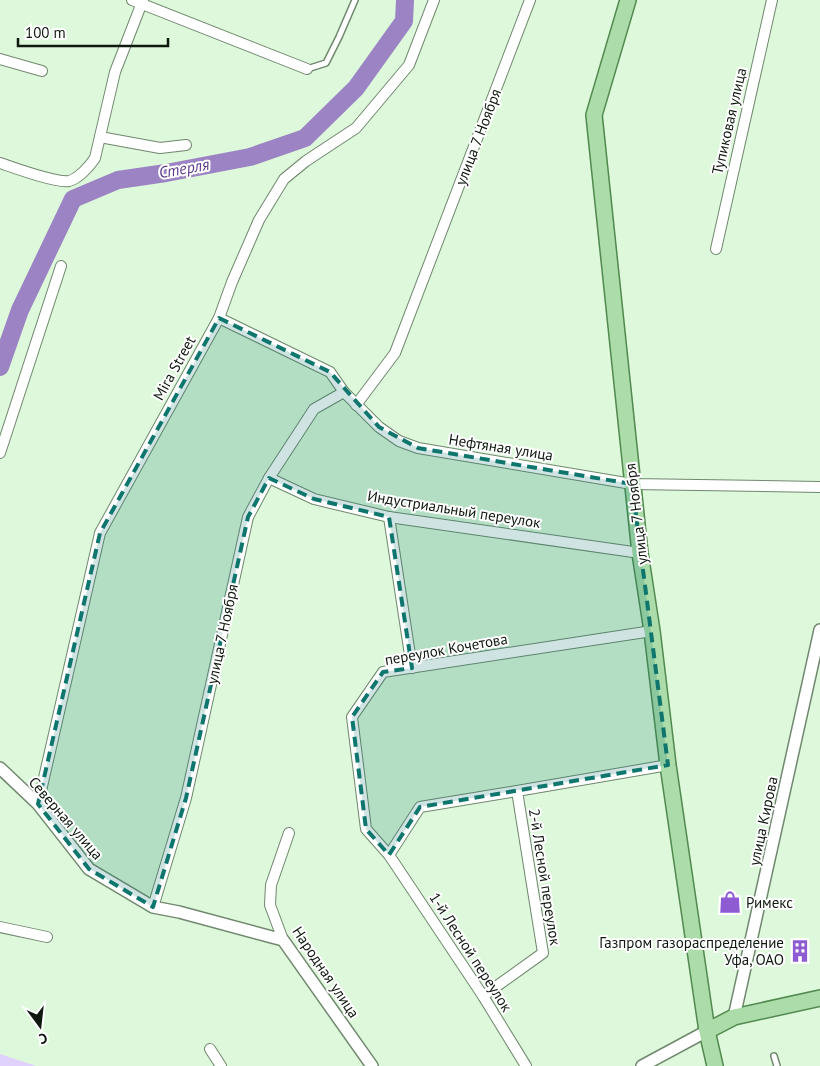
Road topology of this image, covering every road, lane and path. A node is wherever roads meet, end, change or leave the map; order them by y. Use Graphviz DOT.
graph roads {
  1 [pos="355,0"];
  2 [pos="434,0"];
  3 [pos="530,0"];
  4 [pos="628,0"];
  5 [pos="772,0"];
  6 [pos="139,1"];
  7 [pos="0,59"];
  8 [pos="307,70"];
  9 [pos="42,71"];
  10 [pos="100,137"];
  11 [pos="186,145"];
  12 [pos="0,163"];
  13 [pos="716,249"];
  14 [pos="61,266"];
  15 [pos="219,318"];
  16 [pos="344,392"];
  17 [pos="356,405"];
  18 [pos="0,452"];
  19 [pos="269,478"];
  20 [pos="632,484"];
  21 [pos="820,487"];
  22 [pos="389,517"];
  23 [pos="640,553"];
  24 [pos="820,630"];
  25 [pos="652,631"];
  26 [pos="412,668"];
  27 [pos="668,765"];
  28 [pos="0,768"];
  29 [pos="517,791"];
  30 [pos="38,804"];
  31 [pos="289,833"];
  32 [pos="389,855"];
  33 [pos="153,907"];
  34 [pos="0,926"];
  35 [pos="48,937"];
  36 [pos="283,940"];
  37 [pos="483,996"];
  38 [pos="820,998"];
  39 [pos="734,1017"];
  40 [pos="707,1031"];
  41 [pos="210,1049"];
  42 [pos="774,1056"];
  43 [pos="648,1064"];
  44 [pos="221,1066"];
  45 [pos="372,1066"];
  46 [pos="526,1066"];
  47 [pos="715,1066"];
  48 [pos="776,1066"];
  1 -- 8 [label="lane"];
  2 -- 15 [label="street, Mira Street"];
  3 -- 17 [label="street, улица 7 Ноября"];
  4 -- 20 [label="main road, улица 7 Ноября"];
  5 -- 13 [label="street, Тупиковая улица"];
  6 -- 8 [label="street"];
  6 -- 10 [label="street"];
  7 -- 9 [label="street"];
  10 -- 11 [label="street"];
  10 -- 12 [label="street"];
  14 -- 18 [label="street"];
  15 -- 16 [label="street, Нефтяная улица"];
  15 -- 30 [label="street, Mira Street"];
  16 -- 17 [label="street, Нефтяная улица"];
  16 -- 19 [label="street, улица 7 Ноября"];
  17 -- 20 [label="street, Нефтяная улица"];
  19 -- 22 [label="street, Индустриальный переулок"];
  19 -- 33 [label="street, улица 7 Ноября"];
  20 -- 21 [label="street, Нефтяная улица"];
  20 -- 23 [label="main road, улица 7 Ноября"];
  22 -- 23 [label="street, Индустриальный переулок"];
  22 -- 26 [label="street"];
  23 -- 25 [label="main road, улица 7 Ноября"];
  24 -- 39 [label="street, улица Кирова"];
  25 -- 26 [label="street, переулок Кочетова"];
  25 -- 27 [label="main road, улица 7 Ноября"];
  26 -- 32 [label="street, переулок Кочетова"];
  27 -- 29 [label="street"];
  27 -- 40 [label="main road, улица 7 Ноября"];
  28 -- 30 [label="street, Северная улица"];
  29 -- 32 [label="street"];
  29 -- 37 [label="street, 2-й Лесной переулок"];
  30 -- 33 [label="street, Северная улица"];
  31 -- 36 [label="street, Народная улица"];
  32 -- 37 [label="street, 1-й Лесной переулок"];
  33 -- 36 [label="street, Северная улица"];
  34 -- 35 [label="street"];
  36 -- 45 [label="street, Народная улица"];
  37 -- 46 [label="street, 1-й Лесной переулок"];
  38 -- 39 [label="main road"];
  39 -- 40 [label="main road"];
  40 -- 43 [label="street"];
  40 -- 47 [label="main road, улица 7 Ноября"];
  41 -- 44 [label="street"];
  42 -- 48 [label="lane"];
}
